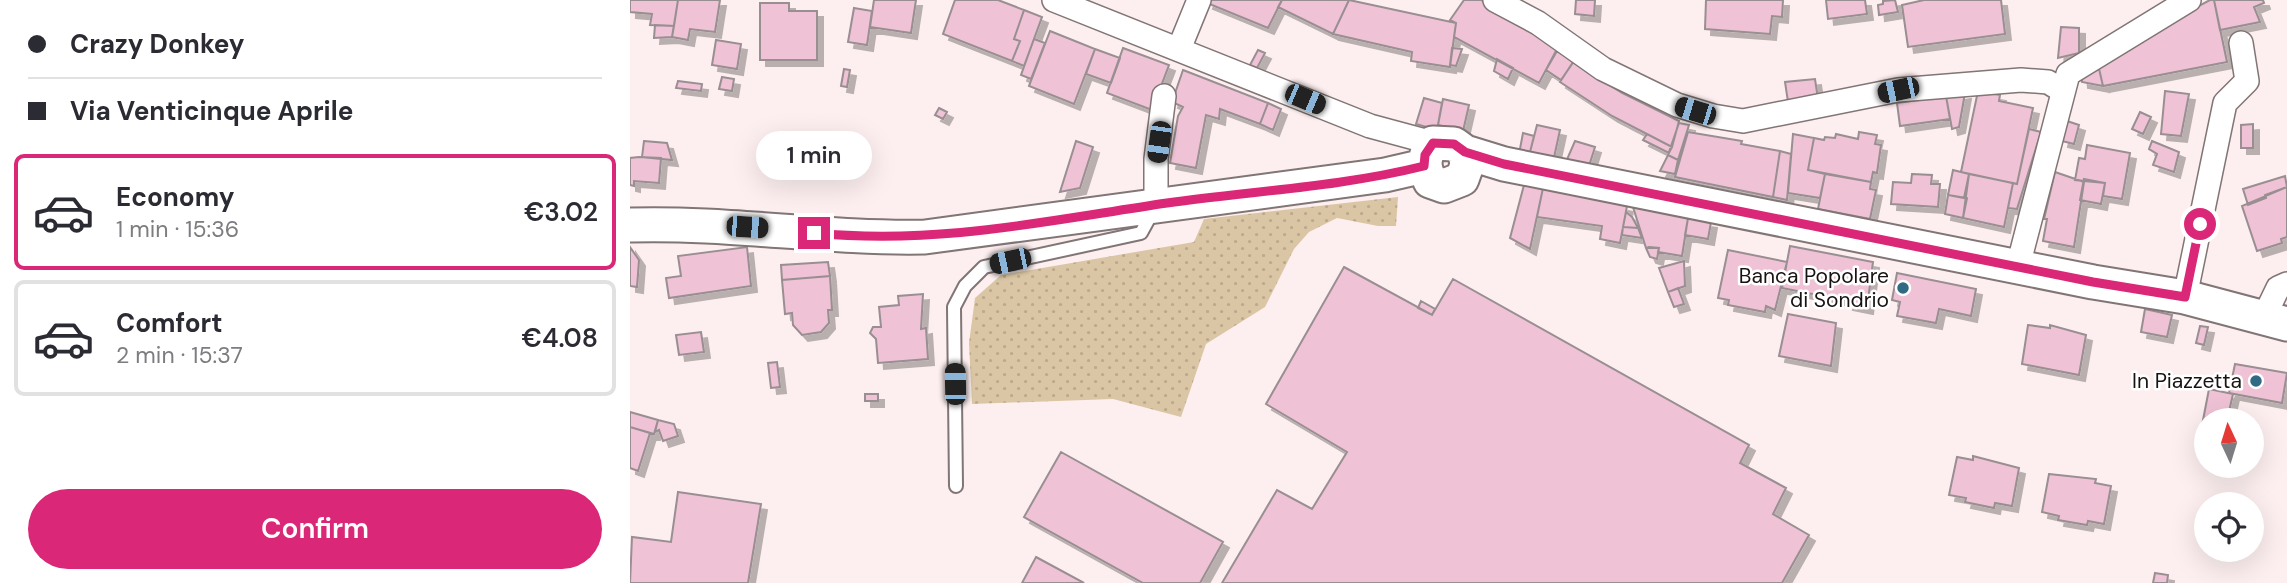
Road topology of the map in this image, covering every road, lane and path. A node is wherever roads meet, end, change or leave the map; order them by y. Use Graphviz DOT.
graph roads {
  1 [pos="1054,0"];
  2 [pos="1199,0"];
  3 [pos="1495,0"];
  4 [pos="1538,0"];
  5 [pos="2189,0"];
  6 [pos="1538,23"];
  7 [pos="2241,43"];
  8 [pos="1179,49"];
  9 [pos="2063,91"];
  10 [pos="1164,96"];
  11 [pos="1428,155"];
  12 [pos="1156,205"];
  13 [pos="630,225"];
  14 [pos="2018,266"];
  15 [pos="2287,284"];
  16 [pos="2185,297"];
  17 [pos="2278,319"];
  18 [pos="956,486"];
  1 -- 8 [label="street"];
  2 -- 8 [label="street"];
  3 -- 6 [label="street"];
  4 -- 6 [label="street"];
  5 -- 9 [label="street"];
  6 -- 9 [label="street"];
  7 -- 16 [label="street"];
  8 -- 11 [label="street"];
  9 -- 14 [label="street"];
  10 -- 12 [label="street"];
  11 -- 12 [label="street"];
  11 -- 14 [label="street"];
  12 -- 13 [label="street"];
  12 -- 18 [label="lane"];
  14 -- 16 [label="street"];
  15 -- 17 [label="street"];
  16 -- 17 [label="street"];
}
